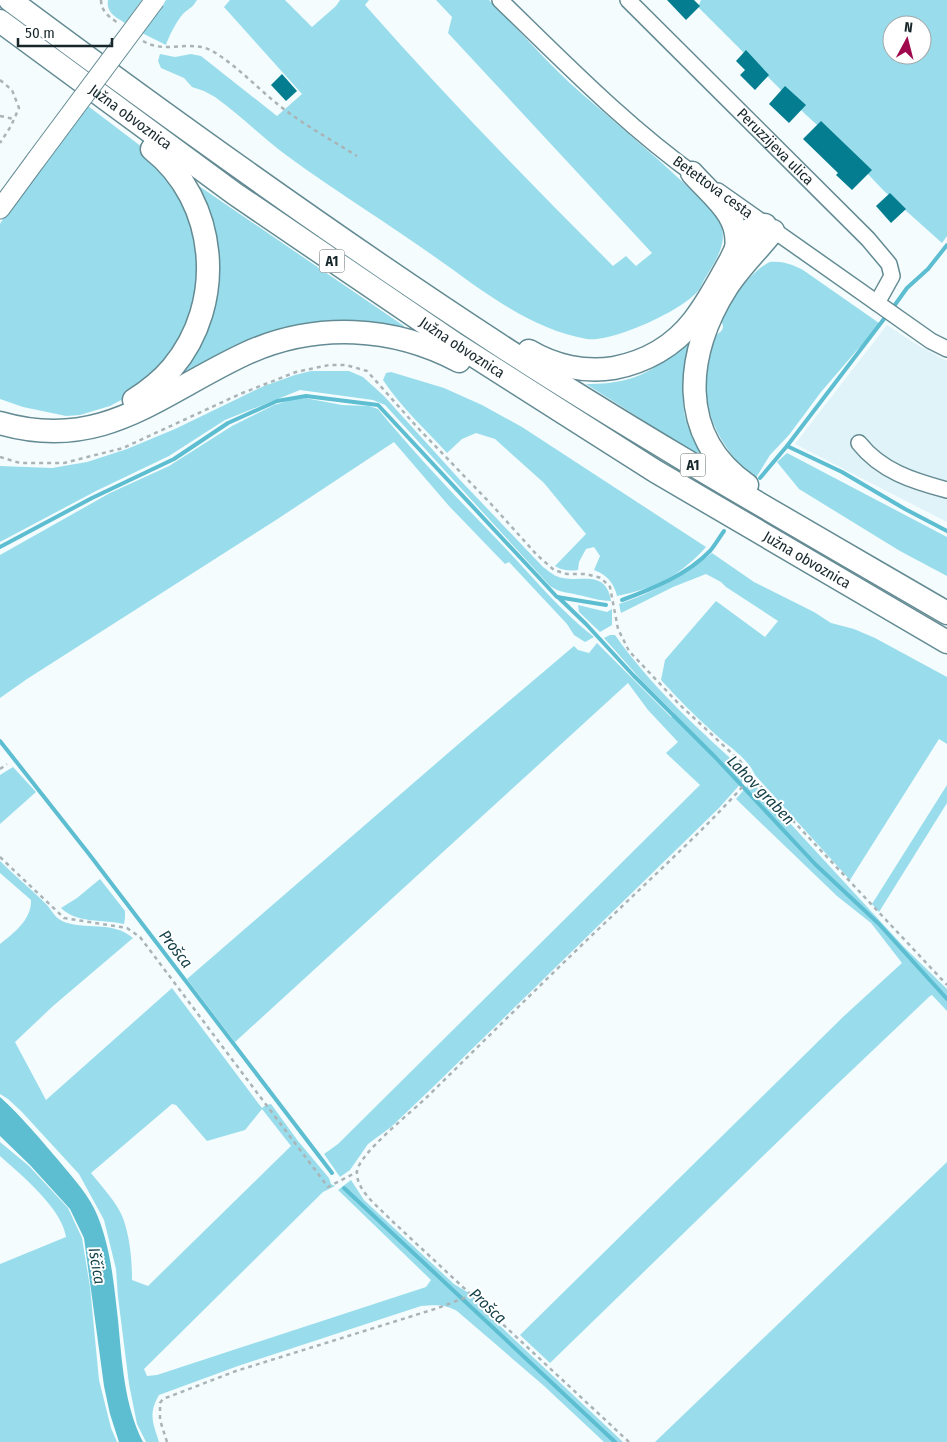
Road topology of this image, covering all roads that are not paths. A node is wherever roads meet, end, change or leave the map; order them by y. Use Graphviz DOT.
graph roads {
  1 [pos="10,0"];
  2 [pos="155,0"];
  3 [pos="500,0"];
  4 [pos="628,0"];
  5 [pos="0,21"];
  6 [pos="126,116"];
  7 [pos="692,173"];
  8 [pos="0,209"];
  9 [pos="769,228"];
  10 [pos="736,250"];
  11 [pos="444,309"];
  12 [pos="885,309"];
  13 [pos="947,349"];
  14 [pos="541,400"];
  15 [pos="0,412"];
  16 [pos="0,423"];
  17 [pos="859,443"];
  18 [pos="947,490"];
  19 [pos="947,605"];
  20 [pos="947,613"];
  21 [pos="947,642"];
  1 -- 11 [label="highway, Južna obvoznica / A1"];
  2 -- 8 [label="main road, bridge"];
  3 -- 7 [label="street, Betettova cesta"];
  4 -- 12 [label="street, Peruzzijeva ulica"];
  5 -- 6 [label="highway, Južna obvoznica / A1"];
  6 -- 14 [label="highway, Južna obvoznica / A1"];
  6 -- 15 [label="highway"];
  7 -- 9 [label="street, Betettova cesta"];
  7 -- 10 [label="highway"];
  9 -- 10 [label="highway"];
  9 -- 12 [label="street, Betettova cesta"];
  9 -- 19 [label="highway"];
  10 -- 11 [label="highway"];
  11 -- 20 [label="highway, Južna obvoznica / A1"];
  12 -- 13 [label="street, Betettova cesta"];
  14 -- 16 [label="highway"];
  14 -- 21 [label="highway, Južna obvoznica / A1"];
  17 -- 18 [label="street"];
}
